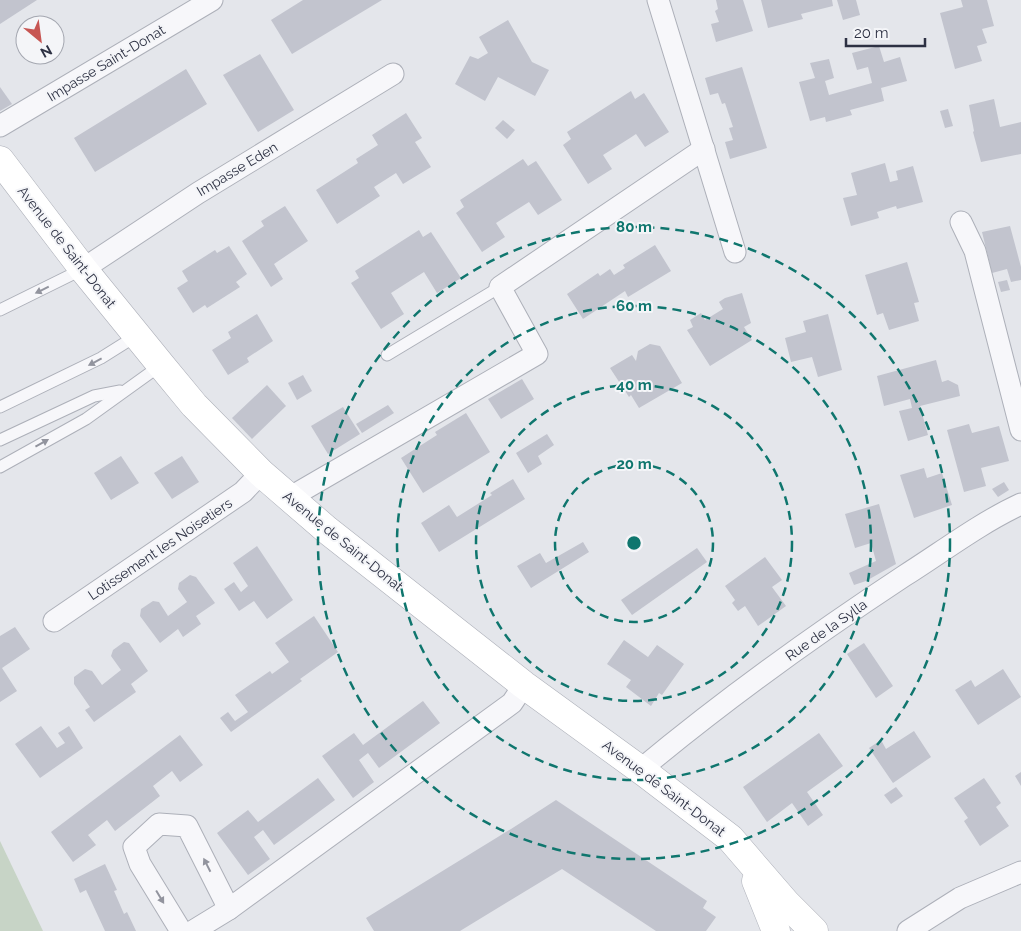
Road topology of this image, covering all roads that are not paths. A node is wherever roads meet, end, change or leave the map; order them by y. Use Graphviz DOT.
graph roads {
  1 [pos="212,0"];
  2 [pos="658,0"];
  3 [pos="393,74"];
  4 [pos="0,126"];
  5 [pos="704,149"];
  6 [pos="0,160"];
  7 [pos="961,222"];
  8 [pos="736,252"];
  9 [pos="83,269"];
  10 [pos="500,287"];
  11 [pos="0,310"];
  12 [pos="136,336"];
  13 [pos="387,355"];
  14 [pos="160,365"];
  15 [pos="126,389"];
  16 [pos="0,407"];
  17 [pos="1021,430"];
  18 [pos="0,440"];
  19 [pos="0,467"];
  20 [pos="261,473"];
  21 [pos="289,498"];
  22 [pos="1021,504"];
  23 [pos="54,621"];
  24 [pos="524,685"];
  25 [pos="640,770"];
  26 [pos="747,859"];
  27 [pos="1021,872"];
  28 [pos="229,908"];
  29 [pos="181,931"];
  30 [pos="193,931"];
  31 [pos="776,931"];
  32 [pos="814,931"];
  33 [pos="908,931"];
  1 -- 4 [label="street, Impasse Saint-Donat"];
  2 -- 5 [label="street"];
  3 -- 9 [label="street, Impasse Eden"];
  5 -- 8 [label="street"];
  5 -- 10 [label="street"];
  6 -- 9 [label="main road, Avenue de Saint-Donat"];
  7 -- 17 [label="street"];
  9 -- 11 [label="lane, one-way"];
  9 -- 12 [label="main road, Avenue de Saint-Donat"];
  10 -- 13 [label="lane"];
  10 -- 21 [label="street"];
  12 -- 14 [label="main road, Avenue de Saint-Donat"];
  12 -- 16 [label="lane, one-way"];
  14 -- 15 [label="lane"];
  14 -- 20 [label="main road, Avenue de Saint-Donat"];
  15 -- 18 [label="lane"];
  19 -- 15 [label="lane, one-way"];
  20 -- 21 [label="main road, Avenue de Saint-Donat"];
  20 -- 23 [label="street, Lotissement les Noisetiers"];
  21 -- 24 [label="main road, Avenue de Saint-Donat"];
  22 -- 25 [label="street, Rue de la Sylla"];
  24 -- 25 [label="main road, Avenue de Saint-Donat"];
  24 -- 28 [label="street"];
  25 -- 26 [label="main road, Avenue de Saint-Donat"];
  26 -- 31 [label="main road, Avenue de Saint-Donat"];
  26 -- 32 [label="main road, Avenue de Saint-Donat"];
  27 -- 33 [label="street"];
  28 -- 29 [label="street, one-way"];
  28 -- 30 [label="street"];
}
